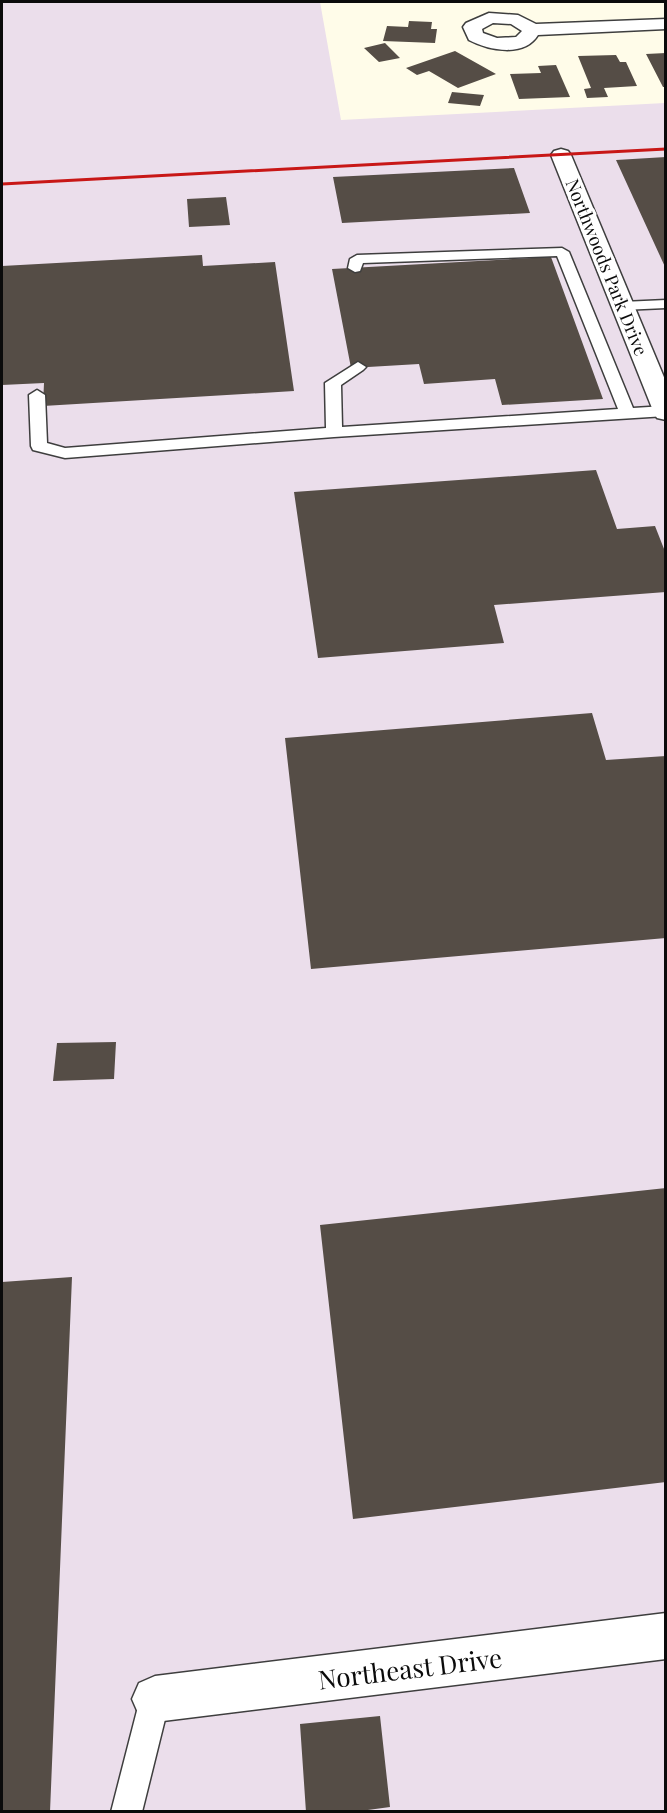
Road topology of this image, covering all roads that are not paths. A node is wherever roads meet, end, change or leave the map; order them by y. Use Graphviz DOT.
graph roads {
  1 [pos="666,24"];
  2 [pos="531,30"];
  3 [pos="561,155"];
  4 [pos="355,268"];
  5 [pos="666,304"];
  6 [pos="622,306"];
  7 [pos="358,367"];
  8 [pos="37,395"];
  9 [pos="665,412"];
  10 [pos="628,414"];
  11 [pos="334,432"];
  12 [pos="666,1636"];
  13 [pos="155,1699"];
  14 [pos="126,1812"];
  1 -- 2 [label="street"];
  3 -- 6 [label="street, Northwoods Park Drive"];
  4 -- 10 [label="lane"];
  5 -- 6 [label="lane"];
  6 -- 9 [label="street, Northwoods Park Drive"];
  7 -- 11 [label="lane"];
  8 -- 11 [label="lane"];
  9 -- 10 [label="lane"];
  10 -- 11 [label="lane"];
  12 -- 13 [label="street, Northeast Drive"];
  13 -- 14 [label="lane"];
}
